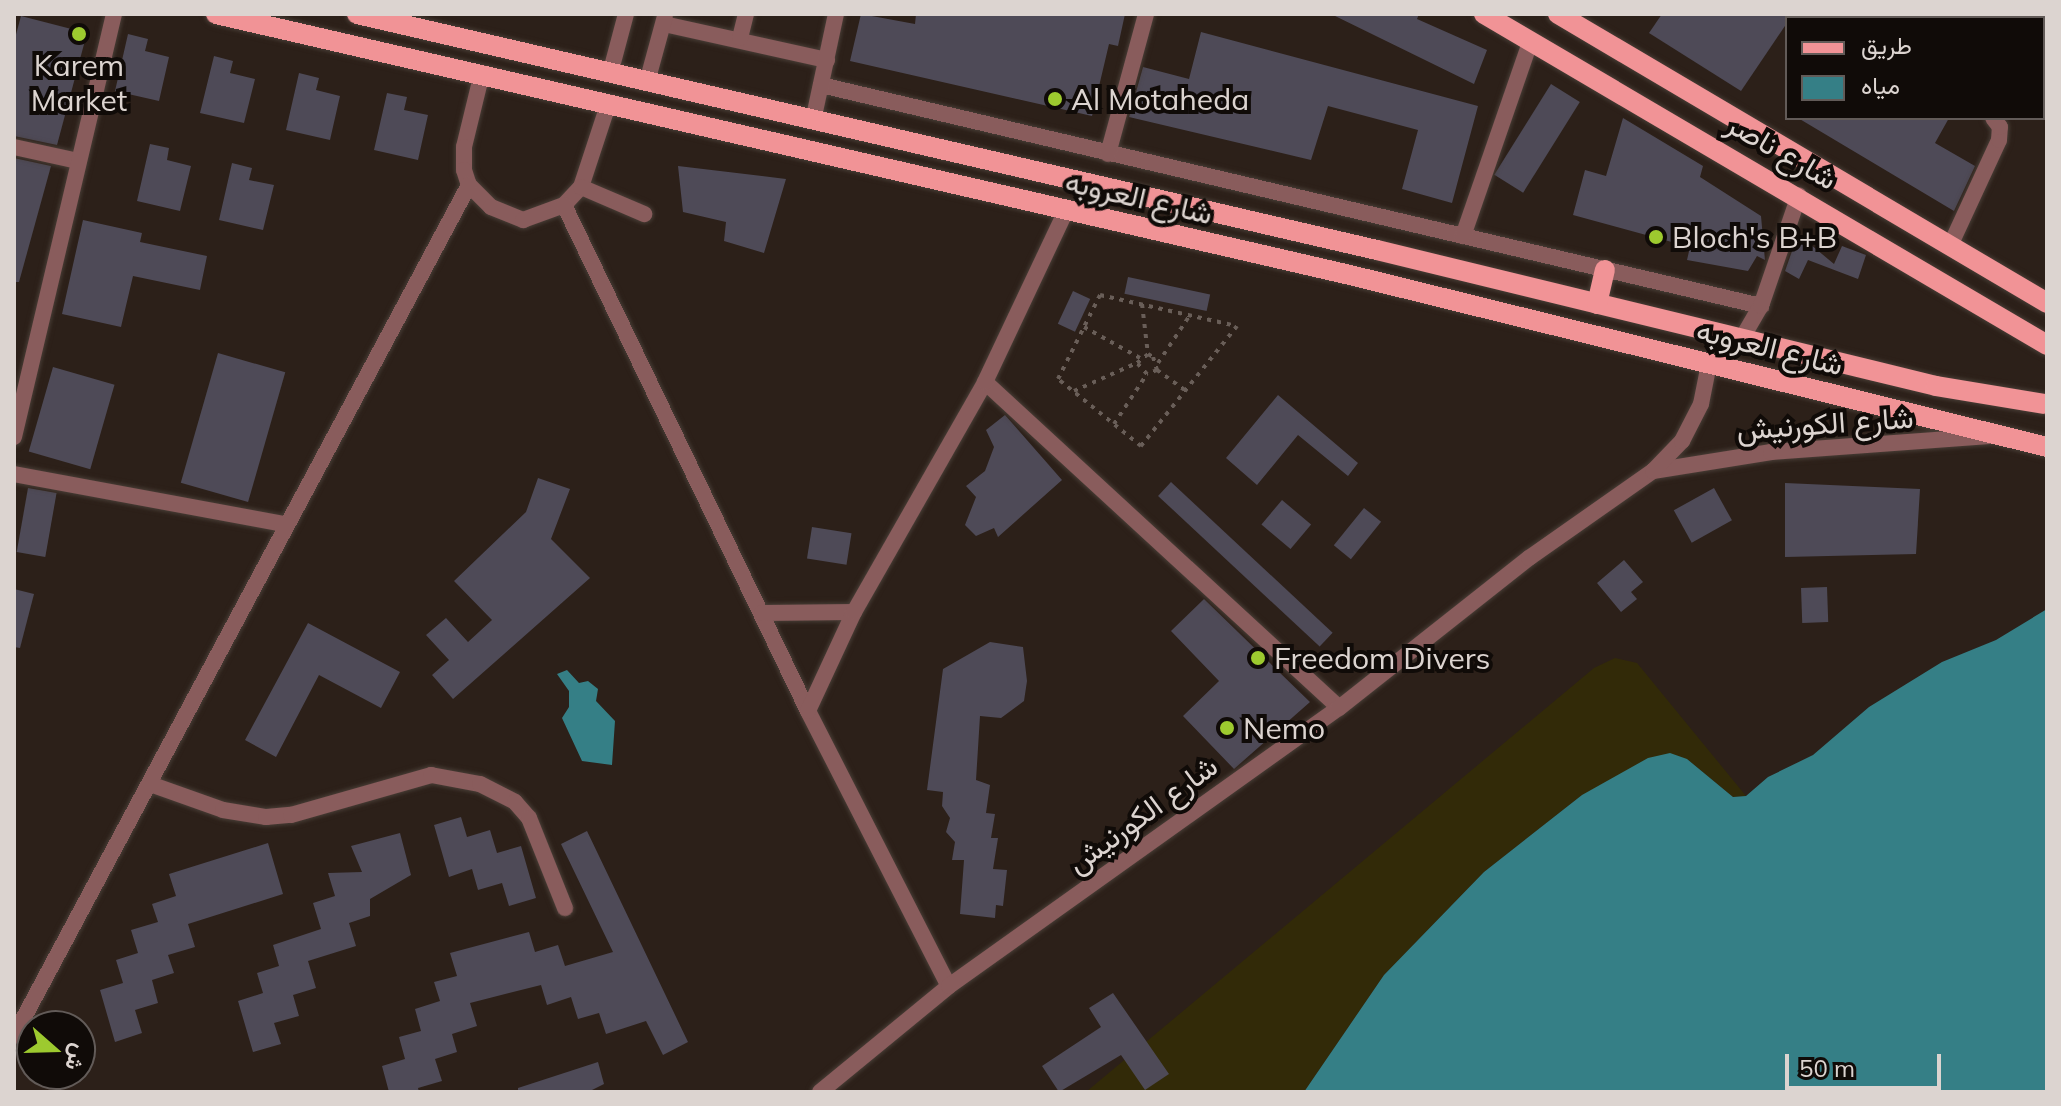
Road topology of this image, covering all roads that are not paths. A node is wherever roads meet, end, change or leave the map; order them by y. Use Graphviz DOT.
graph roads {
  1 [pos="114,14"];
  2 [pos="216,14"];
  3 [pos="357,14"];
  4 [pos="626,14"];
  5 [pos="746,14"];
  6 [pos="836,14"];
  7 [pos="1146,14"];
  8 [pos="1484,14"];
  9 [pos="1558,14"];
  10 [pos="398,18"];
  11 [pos="664,19"];
  12 [pos="740,38"];
  13 [pos="1531,40"];
  14 [pos="827,60"];
  15 [pos="482,73"];
  16 [pos="610,74"];
  17 [pos="647,82"];
  18 [pos="821,85"];
  19 [pos="609,102"];
  20 [pos="1995,120"];
  21 [pos="813,121"];
  22 [pos="14,147"];
  23 [pos="1108,154"];
  24 [pos="78,161"];
  25 [pos="469,185"];
  26 [pos="581,187"];
  27 [pos="1799,195"];
  28 [pos="564,205"];
  29 [pos="1066,211"];
  30 [pos="644,214"];
  31 [pos="1275,227"];
  32 [pos="1463,236"];
  33 [pos="1950,246"];
  34 [pos="1269,257"];
  35 [pos="1605,270"];
  36 [pos="2047,303"];
  37 [pos="1597,304"];
  38 [pos="1761,306"];
  39 [pos="1741,340"];
  40 [pos="2047,345"];
  41 [pos="1709,364"];
  42 [pos="985,382"];
  43 [pos="2046,406"];
  44 [pos="2001,435"];
  45 [pos="14,437"];
  46 [pos="2047,447"];
  47 [pos="1653,471"];
  48 [pos="14,474"];
  49 [pos="283,524"];
  50 [pos="854,612"];
  51 [pos="762,613"];
  52 [pos="1339,708"];
  53 [pos="808,711"];
  54 [pos="150,784"];
  55 [pos="565,908"];
  56 [pos="949,986"];
  57 [pos="14,1036"];
  58 [pos="820,1092"];
  1 -- 24 [label="street"];
  2 -- 15 [label="main road, شارع العروبه"];
  3 -- 10 [label="main road, شارع العروبه"];
  4 -- 16 [label="street"];
  5 -- 12 [label="street"];
  6 -- 14 [label="street"];
  7 -- 23 [label="street"];
  8 -- 13 [label="main road, شارع ناصر"];
  9 -- 33 [label="main road, شارع ناصر"];
  10 -- 16 [label="main road, شارع العروبه"];
  11 -- 12 [label="street"];
  11 -- 17 [label="street"];
  12 -- 14 [label="street"];
  13 -- 27 [label="main road, شارع ناصر"];
  13 -- 32 [label="street"];
  14 -- 18 [label="street"];
  15 -- 19 [label="main road, شارع العروبه"];
  15 -- 25 [label="street"];
  16 -- 17 [label="main road, شارع العروبه"];
  17 -- 21 [label="main road, شارع العروبه"];
  18 -- 21 [label="street"];
  18 -- 23 [label="street"];
  19 -- 26 [label="street"];
  19 -- 29 [label="main road, شارع العروبه"];
  20 -- 33 [label="street"];
  21 -- 31 [label="main road, شارع العروبه"];
  22 -- 24 [label="street"];
  23 -- 32 [label="street"];
  24 -- 45 [label="street"];
  25 -- 28 [label="street"];
  25 -- 49 [label="street"];
  26 -- 28 [label="street"];
  26 -- 30 [label="street"];
  27 -- 38 [label="street"];
  27 -- 40 [label="main road, شارع ناصر"];
  28 -- 51 [label="street"];
  29 -- 34 [label="main road, شارع العروبه"];
  29 -- 42 [label="street"];
  31 -- 34 [label="main road"];
  31 -- 37 [label="main road, شارع العروبه"];
  32 -- 35 [label="street"];
  33 -- 36 [label="main road, شارع ناصر"];
  34 -- 41 [label="main road, شارع العروبه"];
  35 -- 37 [label="main road"];
  35 -- 38 [label="street"];
  37 -- 39 [label="main road, شارع العروبه"];
  38 -- 39 [label="street"];
  39 -- 43 [label="main road, شارع العروبه"];
  41 -- 44 [label="main road, شارع العروبه"];
  41 -- 47 [label="street, شارع الكورنيش"];
  42 -- 50 [label="street"];
  42 -- 52 [label="street"];
  44 -- 46 [label="main road, شارع العروبه"];
  44 -- 47 [label="street, شارع الكورنيش"];
  47 -- 52 [label="street, شارع الكورنيش"];
  48 -- 49 [label="street"];
  49 -- 54 [label="street"];
  50 -- 51 [label="street"];
  50 -- 53 [label="street"];
  51 -- 53 [label="street"];
  52 -- 56 [label="street, شارع الكورنيش"];
  53 -- 56 [label="street"];
  54 -- 55 [label="street"];
  54 -- 57 [label="street"];
  56 -- 58 [label="street, شارع الكورنيش"];
}
